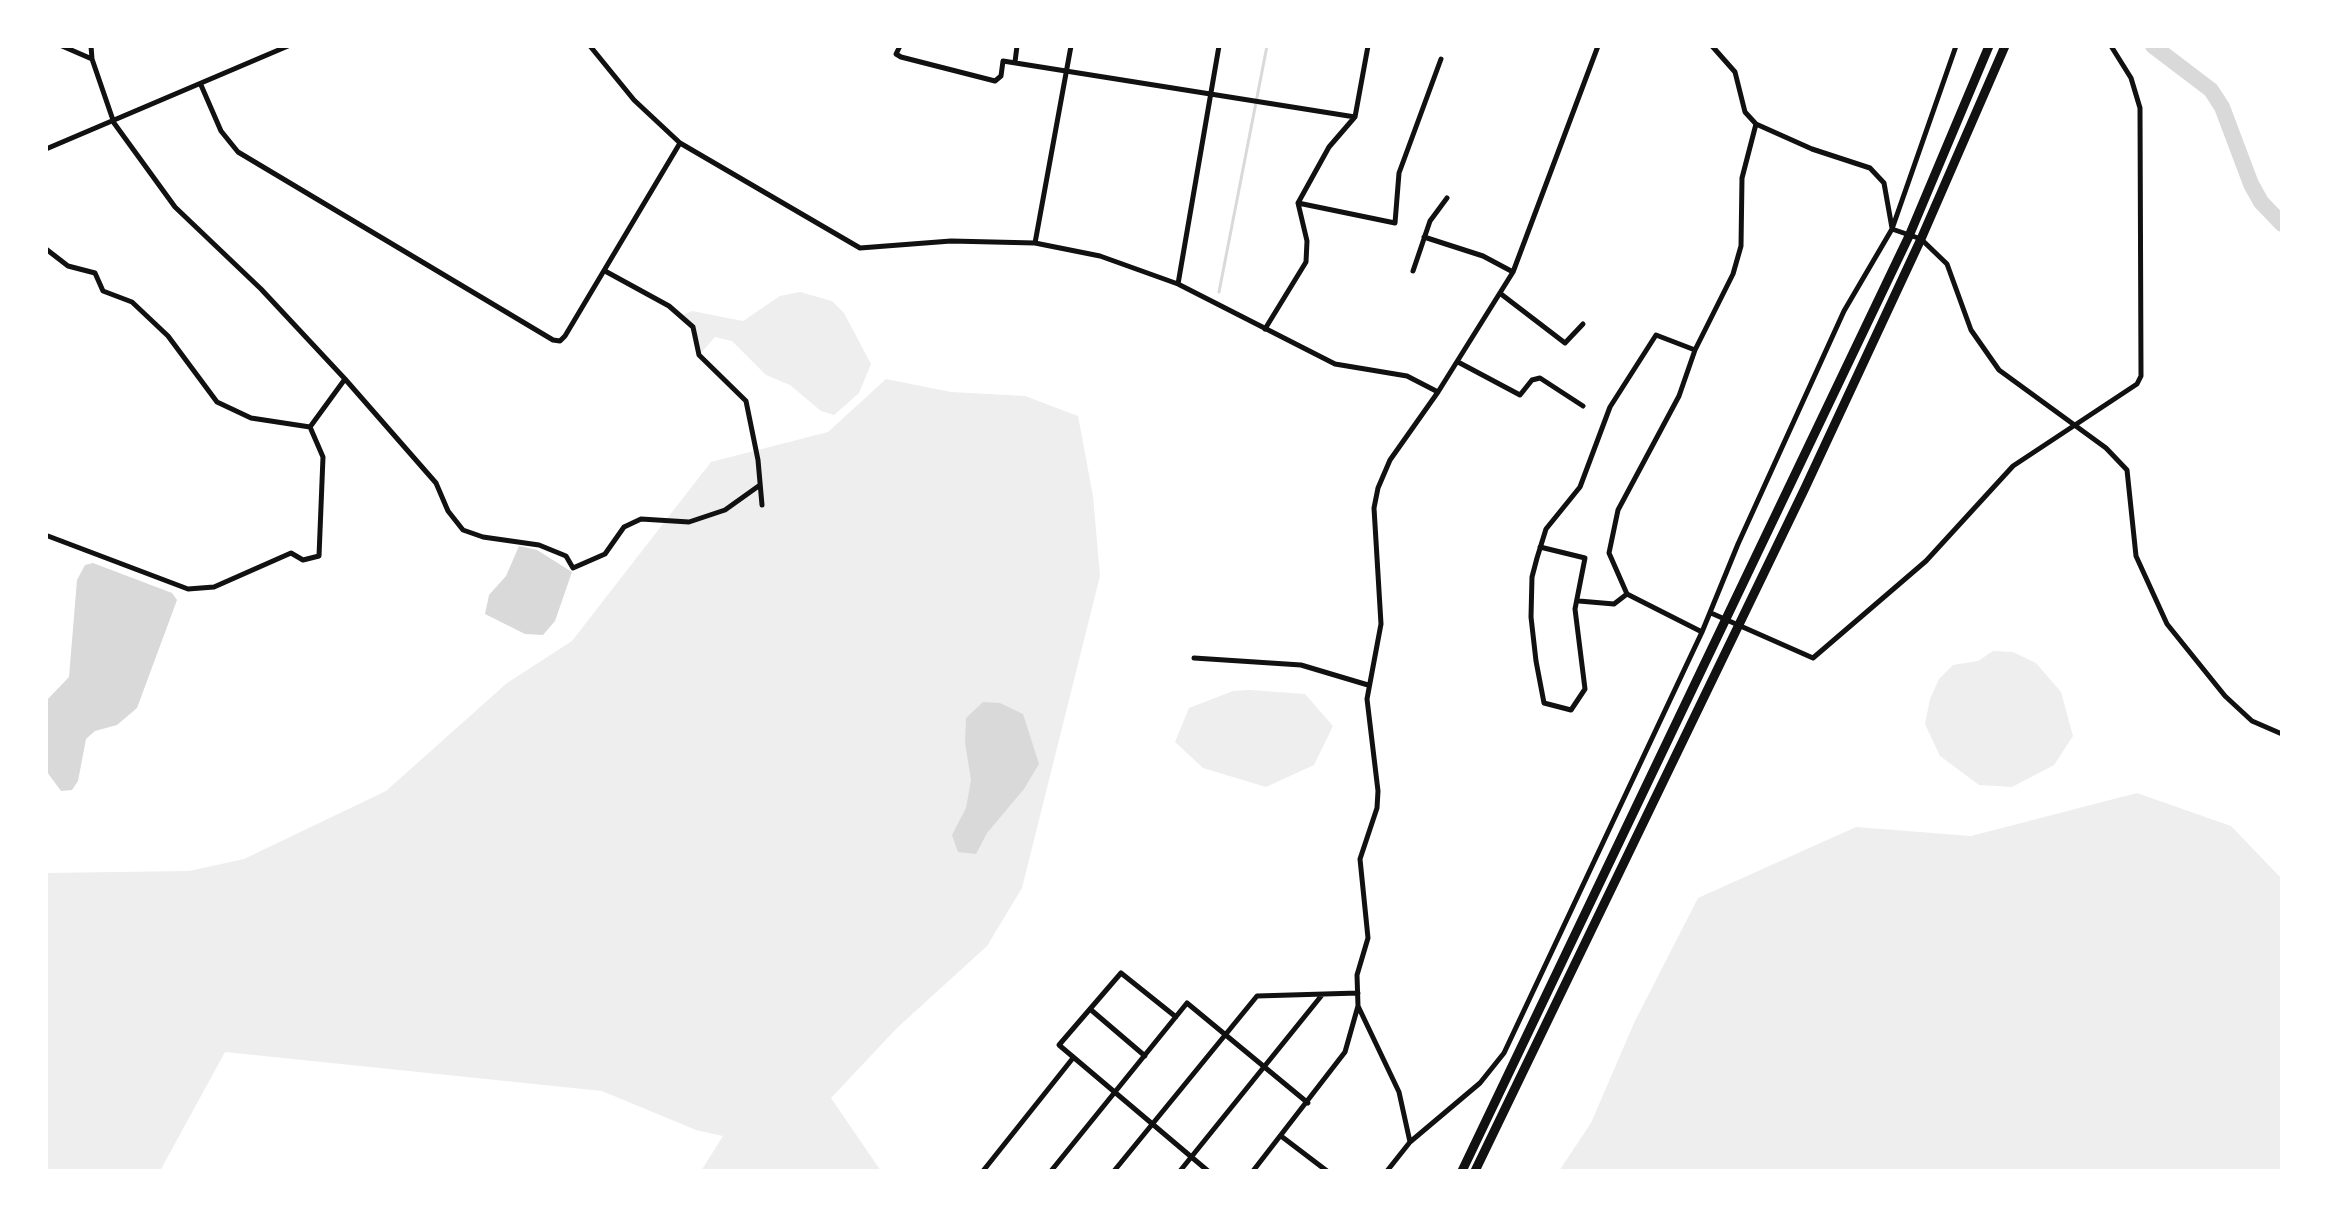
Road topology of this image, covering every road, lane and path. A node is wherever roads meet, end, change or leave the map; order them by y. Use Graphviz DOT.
graph roads {
  1 [pos="62,46"];
  2 [pos="91,46"];
  3 [pos="288,46"];
  4 [pos="590,46"];
  5 [pos="900,46"];
  6 [pos="1017,46"];
  7 [pos="1071,46"];
  8 [pos="1219,46"];
  9 [pos="1368,46"];
  10 [pos="1598,46"];
  11 [pos="1712,46"];
  12 [pos="1956,46"];
  13 [pos="1989,46"];
  14 [pos="2005,46"];
  15 [pos="2111,46"];
  16 [pos="92,59"];
  17 [pos="1441,59"];
  18 [pos="1015,62"];
  19 [pos="1066,70"];
  20 [pos="201,85"];
  21 [pos="1211,95"];
  22 [pos="1355,117"];
  23 [pos="114,123"];
  24 [pos="1756,124"];
  25 [pos="680,143"];
  26 [pos="46,149"];
  27 [pos="1447,198"];
  28 [pos="1298,203"];
  29 [pos="1892,229"];
  30 [pos="1909,236"];
  31 [pos="1424,237"];
  32 [pos="1921,239"];
  33 [pos="1035,243"];
  34 [pos="46,249"];
  35 [pos="605,271"];
  36 [pos="1413,271"];
  37 [pos="1513,272"];
  38 [pos="1178,284"];
  39 [pos="1501,294"];
  40 [pos="1583,324"];
  41 [pos="1265,329"];
  42 [pos="1695,350"];
  43 [pos="1458,362"];
  44 [pos="345,379"];
  45 [pos="1438,392"];
  46 [pos="1583,406"];
  47 [pos="310,427"];
  48 [pos="2076,427"];
  49 [pos="760,485"];
  50 [pos="762,505"];
  51 [pos="47,536"];
  52 [pos="1540,547"];
  53 [pos="1627,594"];
  54 [pos="1579,601"];
  55 [pos="1711,613"];
  56 [pos="1727,618"];
  57 [pos="1740,623"];
  58 [pos="1702,632"];
  59 [pos="1194,658"];
  60 [pos="1368,685"];
  61 [pos="2282,734"];
  62 [pos="1358,993"];
  63 [pos="1322,994"];
  64 [pos="1358,1006"];
  65 [pos="1090,1009"];
  66 [pos="1176,1017"];
  67 [pos="1227,1036"];
  68 [pos="1145,1056"];
  69 [pos="1073,1058"];
  70 [pos="1266,1068"];
  71 [pos="1113,1092"];
  72 [pos="1308,1103"];
  73 [pos="1152,1124"];
  74 [pos="1281,1136"];
  75 [pos="1410,1142"];
  76 [pos="1192,1157"];
  77 [pos="983,1171"];
  78 [pos="1051,1171"];
  79 [pos="1114,1171"];
  80 [pos="1180,1171"];
  81 [pos="1208,1171"];
  82 [pos="1253,1171"];
  83 [pos="1327,1171"];
  84 [pos="1387,1171"];
  85 [pos="1462,1171"];
  86 [pos="1475,1171"];
  1 -- 16 [label="street"];
  2 -- 16 [label="street"];
  3 -- 20 [label="street"];
  4 -- 25 [label="street"];
  5 -- 18 [label="street"];
  6 -- 18 [label="street"];
  7 -- 19 [label="street"];
  8 -- 21 [label="street"];
  9 -- 22 [label="street"];
  10 -- 37 [label="street"];
  11 -- 24 [label="street"];
  12 -- 29 [label="street"];
  13 -- 30 [label="highway"];
  14 -- 32 [label="highway"];
  15 -- 48 [label="street"];
  16 -- 23 [label="street"];
  17 -- 28 [label="street"];
  18 -- 19 [label="street"];
  19 -- 21 [label="street"];
  19 -- 33 [label="street"];
  20 -- 23 [label="street"];
  20 -- 35 [label="street"];
  21 -- 22 [label="street"];
  21 -- 38 [label="street"];
  22 -- 28 [label="street"];
  23 -- 26 [label="street"];
  23 -- 44 [label="street"];
  24 -- 29 [label="street"];
  24 -- 42 [label="street"];
  25 -- 33 [label="street"];
  25 -- 35 [label="street"];
  27 -- 31 [label="street"];
  28 -- 41 [label="street"];
  29 -- 30 [label="street"];
  29 -- 55 [label="street"];
  30 -- 32 [label="street"];
  30 -- 56 [label="highway"];
  31 -- 36 [label="street"];
  31 -- 37 [label="street"];
  32 -- 48 [label="street"];
  32 -- 57 [label="highway"];
  33 -- 38 [label="street"];
  34 -- 47 [label="street"];
  35 -- 49 [label="street"];
  37 -- 39 [label="street"];
  38 -- 41 [label="street"];
  39 -- 40 [label="street"];
  39 -- 43 [label="street"];
  41 -- 45 [label="street"];
  42 -- 52 [label="street"];
  42 -- 53 [label="street"];
  43 -- 45 [label="street"];
  43 -- 46 [label="street"];
  44 -- 47 [label="street"];
  44 -- 49 [label="street"];
  45 -- 60 [label="street"];
  47 -- 51 [label="street"];
  48 -- 57 [label="street"];
  48 -- 61 [label="street"];
  49 -- 50 [label="street"];
  52 -- 54 [label="street"];
  52 -- 54 [label="street"];
  53 -- 54 [label="street"];
  53 -- 58 [label="street"];
  55 -- 56 [label="street"];
  55 -- 58 [label="street"];
  56 -- 57 [label="street"];
  56 -- 85 [label="highway"];
  57 -- 86 [label="highway"];
  58 -- 75 [label="street"];
  59 -- 60 [label="street"];
  60 -- 62 [label="street"];
  62 -- 63 [label="street"];
  62 -- 64 [label="street"];
  63 -- 67 [label="street"];
  63 -- 70 [label="street"];
  64 -- 72 [label="street"];
  64 -- 75 [label="street"];
  65 -- 66 [label="street"];
  65 -- 68 [label="street"];
  65 -- 69 [label="street"];
  66 -- 67 [label="street"];
  66 -- 68 [label="street"];
  67 -- 70 [label="street"];
  67 -- 73 [label="street"];
  68 -- 71 [label="street"];
  69 -- 71 [label="street"];
  69 -- 77 [label="street"];
  70 -- 72 [label="street"];
  70 -- 76 [label="street"];
  71 -- 73 [label="street"];
  71 -- 78 [label="street"];
  72 -- 74 [label="street"];
  73 -- 76 [label="street"];
  73 -- 79 [label="street"];
  74 -- 82 [label="street"];
  74 -- 83 [label="street"];
  75 -- 84 [label="street"];
  76 -- 80 [label="street"];
  76 -- 81 [label="street"];
}
